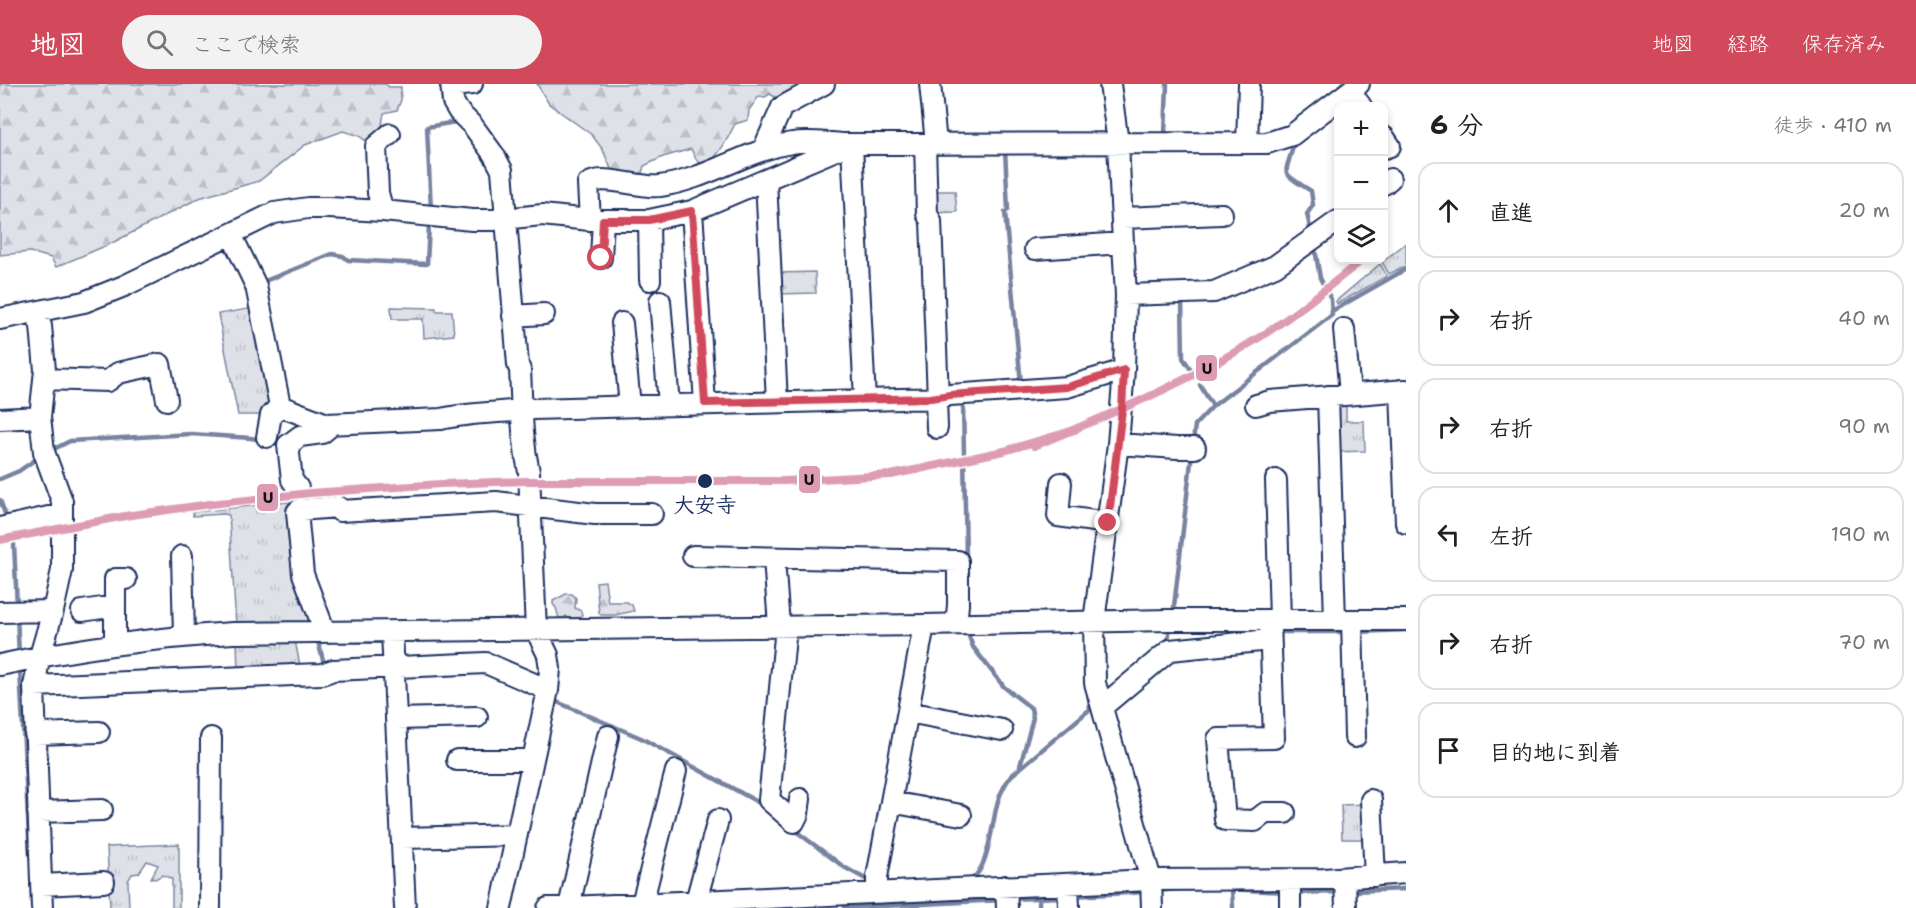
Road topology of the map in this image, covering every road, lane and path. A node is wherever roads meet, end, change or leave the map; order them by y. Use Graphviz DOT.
graph roads {
  1 [pos="472,84"];
  2 [pos="824,84"];
  3 [pos="930,84"];
  4 [pos="1110,84"];
  5 [pos="1249,84"];
  6 [pos="451,85"];
  7 [pos="1357,94"];
  8 [pos="390,134"];
  9 [pos="1247,143"];
  10 [pos="1113,144"];
  11 [pos="928,147"];
  12 [pos="850,149"];
  13 [pos="763,150"];
  14 [pos="766,185"];
  15 [pos="383,211"];
  16 [pos="1222,214"];
  17 [pos="692,215"];
  18 [pos="505,218"];
  19 [pos="1122,218"];
  20 [pos="600,224"];
  21 [pos="1334,224"];
  22 [pos="649,225"];
  23 [pos="231,234"];
  24 [pos="1120,243"];
  25 [pos="1035,249"];
  26 [pos="601,258"];
  27 [pos="650,280"];
  28 [pos="1126,295"];
  29 [pos="660,301"];
  30 [pos="36,313"];
  31 [pos="544,314"];
  32 [pos="513,316"];
  33 [pos="0,319"];
  34 [pos="622,323"];
  35 [pos="1344,329"];
  36 [pos="1120,371"];
  37 [pos="44,379"];
  38 [pos="1403,390"];
  39 [pos="1350,394"];
  40 [pos="1328,396"];
  41 [pos="935,399"];
  42 [pos="167,400"];
  43 [pos="865,400"];
  44 [pos="777,402"];
  45 [pos="705,403"];
  46 [pos="669,404"];
  47 [pos="1256,405"];
  48 [pos="280,406"];
  49 [pos="630,406"];
  50 [pos="521,410"];
  51 [pos="40,417"];
  52 [pos="0,419"];
  53 [pos="327,424"];
  54 [pos="937,428"];
  55 [pos="267,437"];
  56 [pos="1118,444"];
  57 [pos="1193,448"];
  58 [pos="1276,480"];
  59 [pos="1061,483"];
  60 [pos="297,488"];
  61 [pos="526,505"];
  62 [pos="62,514"];
  63 [pos="652,514"];
  64 [pos="1103,522"];
  65 [pos="1406,524"];
  66 [pos="6,527"];
  67 [pos="182,555"];
  68 [pos="693,556"];
  69 [pos="774,558"];
  70 [pos="126,579"];
  71 [pos="115,606"];
  72 [pos="53,611"];
  73 [pos="82,611"];
  74 [pos="0,612"];
  75 [pos="1406,620"];
  76 [pos="1094,621"];
  77 [pos="956,624"];
  78 [pos="924,625"];
  79 [pos="1347,626"];
  80 [pos="782,627"];
  81 [pos="1272,629"];
  82 [pos="536,630"];
  83 [pos="318,632"];
  84 [pos="392,632"];
  85 [pos="184,636"];
  86 [pos="115,644"];
  87 [pos="40,656"];
  88 [pos="0,665"];
  89 [pos="394,668"];
  90 [pos="34,686"];
  91 [pos="545,692"];
  92 [pos="1100,701"];
  93 [pos="908,712"];
  94 [pos="477,717"];
  95 [pos="396,718"];
  96 [pos="1002,730"];
  97 [pos="99,732"];
  98 [pos="35,734"];
  99 [pos="608,736"];
  100 [pos="1355,737"];
  101 [pos="211,738"];
  102 [pos="457,760"];
  103 [pos="532,762"];
  104 [pos="676,771"];
  105 [pos="800,799"];
  106 [pos="1371,800"];
  107 [pos="891,802"];
  108 [pos="102,810"];
  109 [pos="38,812"];
  110 [pos="1285,813"];
  111 [pos="962,815"];
  112 [pos="718,820"];
  113 [pos="516,835"];
  114 [pos="402,838"];
  115 [pos="1406,873"];
  116 [pos="1375,876"];
  117 [pos="104,882"];
  118 [pos="41,885"];
  119 [pos="877,892"];
  120 [pos="1346,892"];
  121 [pos="1151,893"];
  122 [pos="1290,893"];
  123 [pos="1068,896"];
  124 [pos="1007,898"];
  125 [pos="696,901"];
  126 [pos="816,903"];
  127 [pos="642,904"];
  128 [pos="569,907"];
  129 [pos="42,908"];
  130 [pos="210,908"];
  131 [pos="405,908"];
  132 [pos="501,908"];
  133 [pos="548,908"];
  1 -- 6 [label="street"];
  2 -- 13 [label="street"];
  3 -- 11 [label="street"];
  4 -- 10 [label="street"];
  5 -- 9 [label="street"];
  6 -- 18 [label="street"];
  7 -- 9 [label="street"];
  8 -- 15 [label="street"];
  9 -- 10 [label="street"];
  10 -- 11 [label="street"];
  10 -- 19 [label="street"];
  11 -- 12 [label="street"];
  11 -- 41 [label="street"];
  12 -- 13 [label="street"];
  12 -- 14 [label="street"];
  12 -- 43 [label="street"];
  13 -- 20 [label="street"];
  14 -- 17 [label="street"];
  14 -- 44 [label="street"];
  15 -- 18 [label="street"];
  15 -- 23 [label="street"];
  16 -- 19 [label="street"];
  17 -- 22 [label="street"];
  17 -- 45 [label="street"];
  18 -- 20 [label="street"];
  18 -- 32 [label="street"];
  19 -- 24 [label="street"];
  20 -- 22 [label="street"];
  20 -- 26 [label="street"];
  21 -- 28 [label="street"];
  22 -- 27 [label="street"];
  23 -- 30 [label="street"];
  23 -- 48 [label="street"];
  24 -- 25 [label="street"];
  24 -- 28 [label="street"];
  28 -- 36 [label="street"];
  29 -- 46 [label="street"];
  30 -- 33 [label="street"];
  30 -- 37 [label="street"];
  31 -- 32 [label="street"];
  32 -- 50 [label="street"];
  34 -- 49 [label="street"];
  35 -- 39 [label="street"];
  36 -- 41 [label="street"];
  36 -- 56 [label="street"];
  37 -- 42 [label="street"];
  37 -- 51 [label="street"];
  38 -- 39 [label="street"];
  38 -- 65 [label="street"];
  39 -- 40 [label="street"];
  40 -- 47 [label="street"];
  40 -- 79 [label="street"];
  41 -- 43 [label="street"];
  41 -- 54 [label="street"];
  43 -- 44 [label="street"];
  44 -- 45 [label="street"];
  45 -- 46 [label="street"];
  46 -- 49 [label="street"];
  48 -- 53 [label="street"];
  48 -- 55 [label="street"];
  49 -- 50 [label="street"];
  50 -- 53 [label="street"];
  50 -- 61 [label="street"];
  51 -- 52 [label="street"];
  51 -- 62 [label="street"];
  53 -- 60 [label="street"];
  56 -- 57 [label="street"];
  56 -- 64 [label="street"];
  58 -- 81 [label="street"];
  59 -- 64 [label="street"];
  61 -- 63 [label="street"];
  61 -- 82 [label="street"];
  61 -- 83 [label="street"];
  62 -- 66 [label="street"];
  62 -- 72 [label="street"];
  64 -- 76 [label="street"];
  67 -- 85 [label="street"];
  68 -- 69 [label="street"];
  69 -- 77 [label="street"];
  69 -- 80 [label="street"];
  70 -- 71 [label="street"];
  71 -- 73 [label="street"];
  71 -- 86 [label="street"];
  72 -- 74 [label="street"];
  72 -- 87 [label="street"];
  75 -- 79 [label="street"];
  76 -- 77 [label="street"];
  76 -- 81 [label="street"];
  76 -- 92 [label="street"];
  77 -- 78 [label="street"];
  78 -- 80 [label="street"];
  78 -- 93 [label="street"];
  79 -- 81 [label="street"];
  79 -- 100 [label="street"];
  80 -- 82 [label="street"];
  80 -- 105 [label="street"];
  81 -- 92 [label="street"];
  81 -- 110 [label="street"];
  82 -- 84 [label="street"];
  82 -- 91 [label="street"];
  83 -- 84 [label="street"];
  83 -- 85 [label="street"];
  84 -- 89 [label="street"];
  85 -- 86 [label="street"];
  86 -- 87 [label="street"];
  87 -- 88 [label="street"];
  87 -- 90 [label="street"];
  89 -- 90 [label="street"];
  89 -- 91 [label="street"];
  89 -- 95 [label="street"];
  90 -- 98 [label="street"];
  91 -- 103 [label="street"];
  92 -- 121 [label="street"];
  93 -- 96 [label="street"];
  93 -- 107 [label="street"];
  94 -- 95 [label="street"];
  95 -- 114 [label="street"];
  97 -- 98 [label="street"];
  98 -- 109 [label="street"];
  99 -- 128 [label="street"];
  101 -- 130 [label="street"];
  102 -- 103 [label="street"];
  103 -- 113 [label="street"];
  104 -- 127 [label="street"];
  106 -- 116 [label="street"];
  107 -- 111 [label="street"];
  107 -- 119 [label="street"];
  108 -- 109 [label="street"];
  109 -- 118 [label="street"];
  112 -- 125 [label="street"];
  113 -- 114 [label="street"];
  113 -- 132 [label="street"];
  114 -- 131 [label="street"];
  115 -- 116 [label="street"];
  116 -- 120 [label="street"];
  117 -- 118 [label="street"];
  118 -- 129 [label="street"];
  119 -- 124 [label="street"];
  119 -- 126 [label="street"];
  120 -- 122 [label="street"];
  121 -- 122 [label="street"];
  121 -- 123 [label="street"];
  123 -- 124 [label="street"];
  125 -- 126 [label="street"];
  125 -- 127 [label="street"];
  127 -- 128 [label="street"];
  128 -- 133 [label="street"];
}
